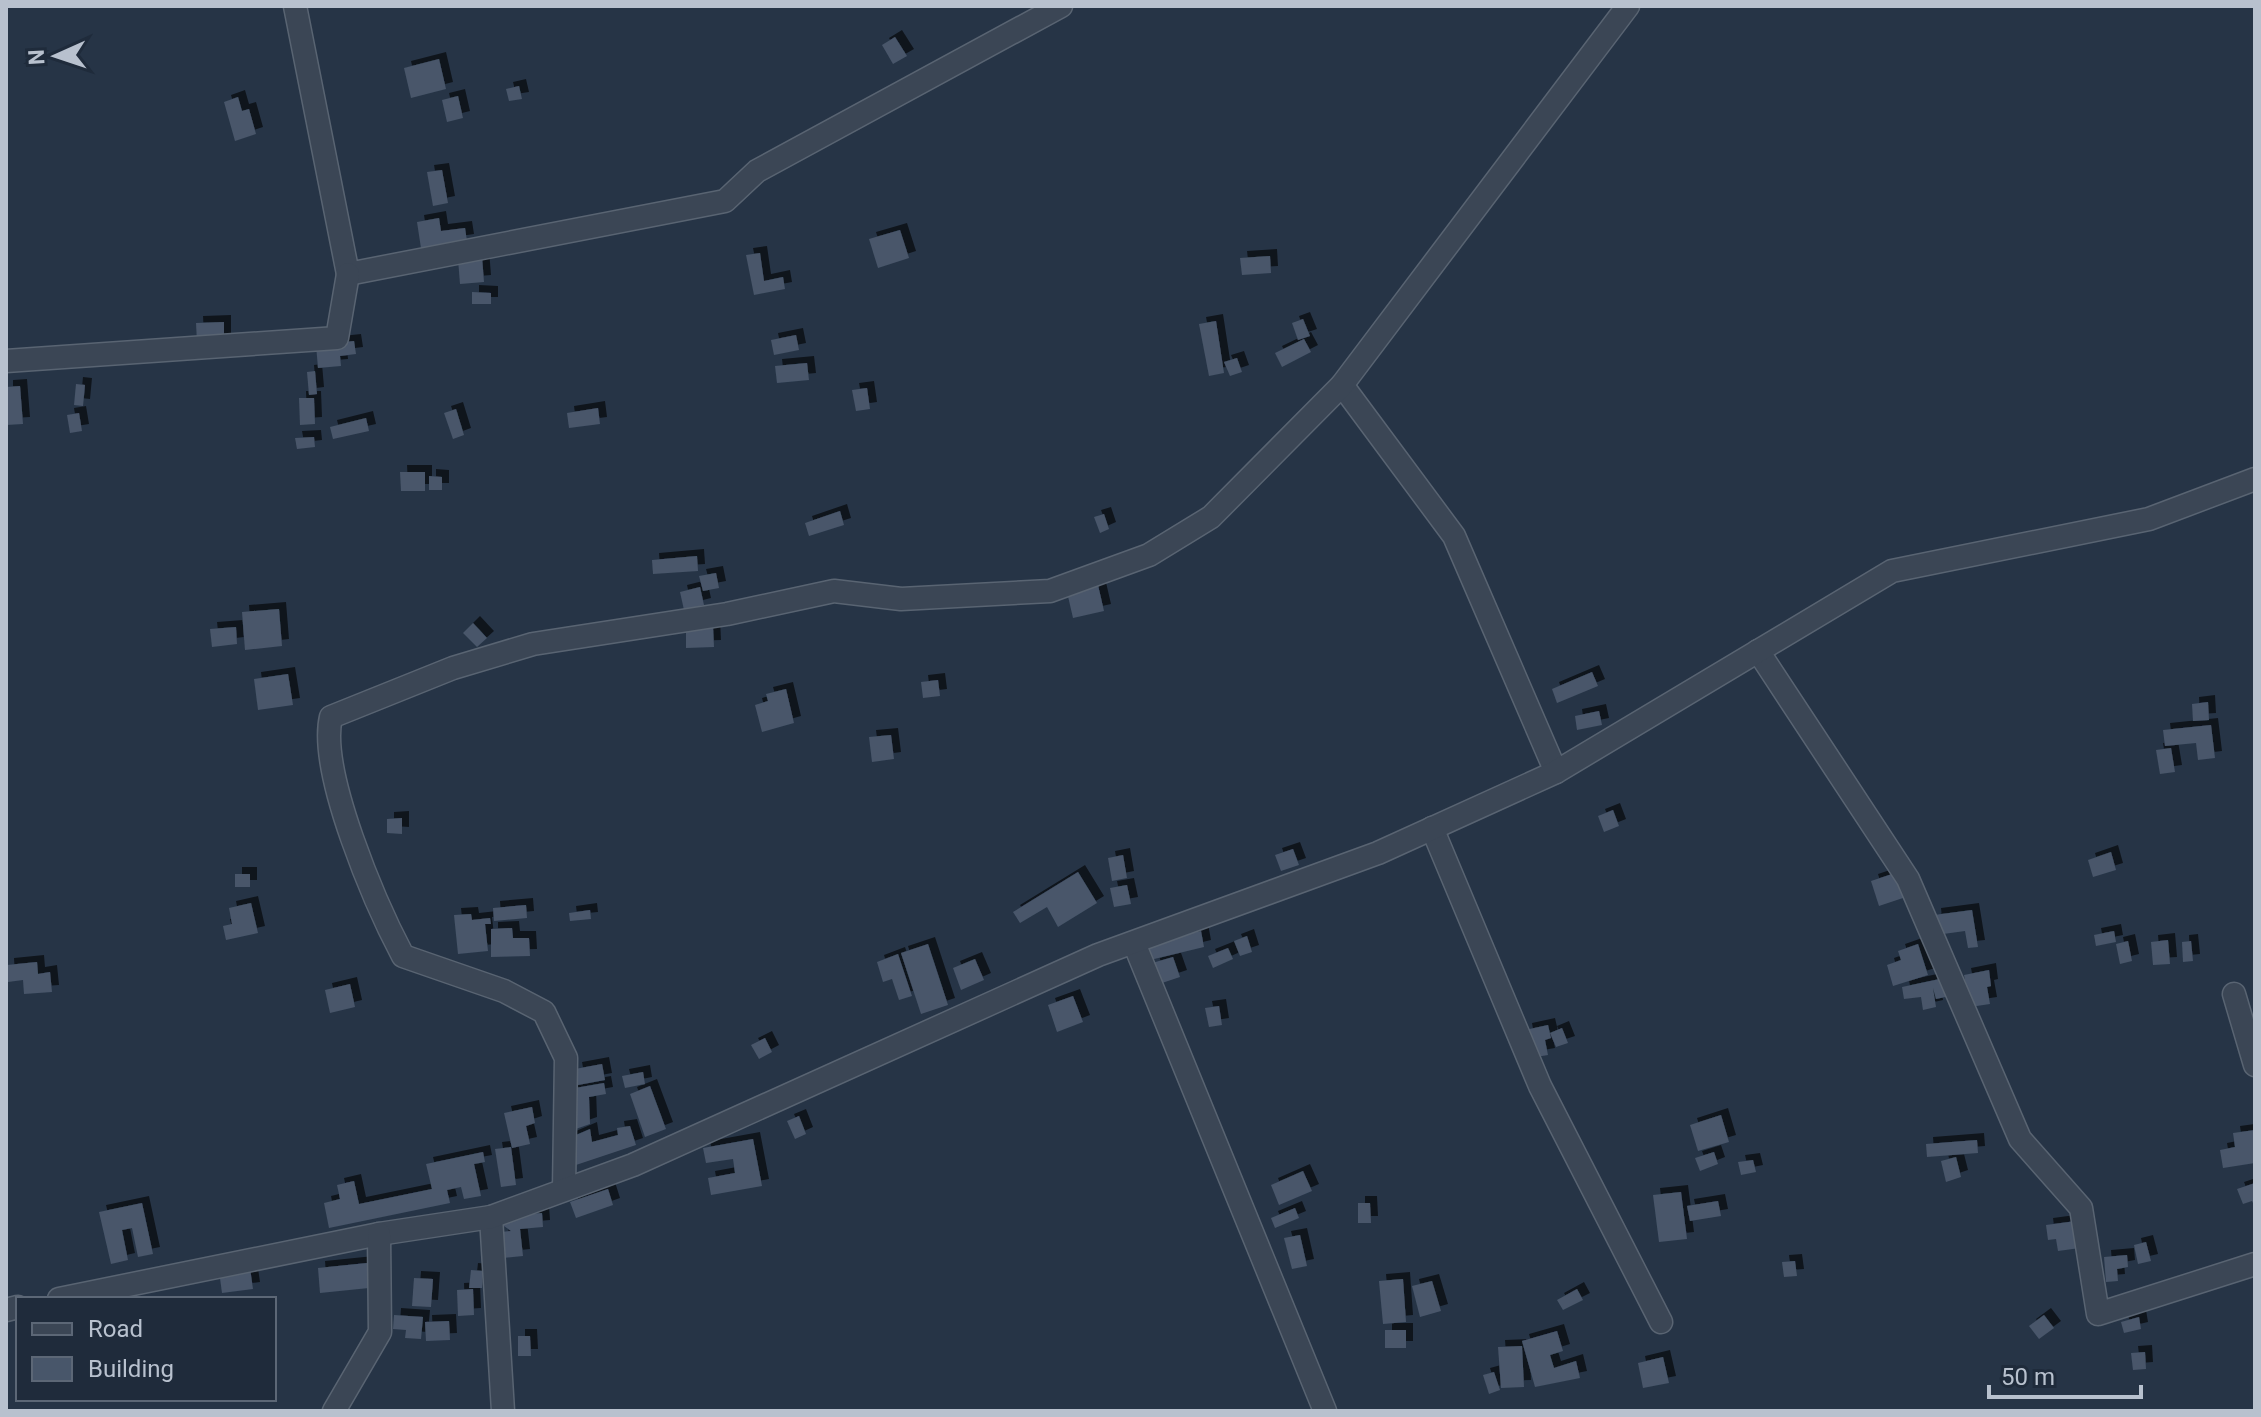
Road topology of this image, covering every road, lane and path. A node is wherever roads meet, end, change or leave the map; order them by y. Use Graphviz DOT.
graph roads {
  1 [pos="295,6"];
  2 [pos="1061,6"];
  3 [pos="1628,6"];
  4 [pos="348,274"];
  5 [pos="6,361"];
  6 [pos="1342,385"];
  7 [pos="2255,479"];
  8 [pos="1758,651"];
  9 [pos="1556,772"];
  10 [pos="1432,828"];
  11 [pos="1134,943"];
  12 [pos="2234,994"];
  13 [pos="2255,1065"];
  14 [pos="564,1189"];
  15 [pos="491,1217"];
  16 [pos="379,1234"];
  17 [pos="2255,1264"];
  18 [pos="69,1297"];
  19 [pos="1661,1322"];
  20 [pos="334,1411"];
  21 [pos="503,1411"];
  22 [pos="1325,1411"];
  1 -- 4 [label="street"];
  2 -- 4 [label="street"];
  3 -- 6 [label="street"];
  4 -- 5 [label="street"];
  6 -- 9 [label="street"];
  6 -- 14 [label="street"];
  7 -- 8 [label="street"];
  8 -- 9 [label="street"];
  8 -- 17 [label="street"];
  9 -- 10 [label="street"];
  10 -- 11 [label="street"];
  10 -- 19 [label="street"];
  11 -- 14 [label="street"];
  11 -- 22 [label="street"];
  12 -- 13 [label="street"];
  14 -- 15 [label="street"];
  15 -- 16 [label="street"];
  15 -- 21 [label="street"];
  16 -- 18 [label="street"];
  16 -- 20 [label="street"];
}
